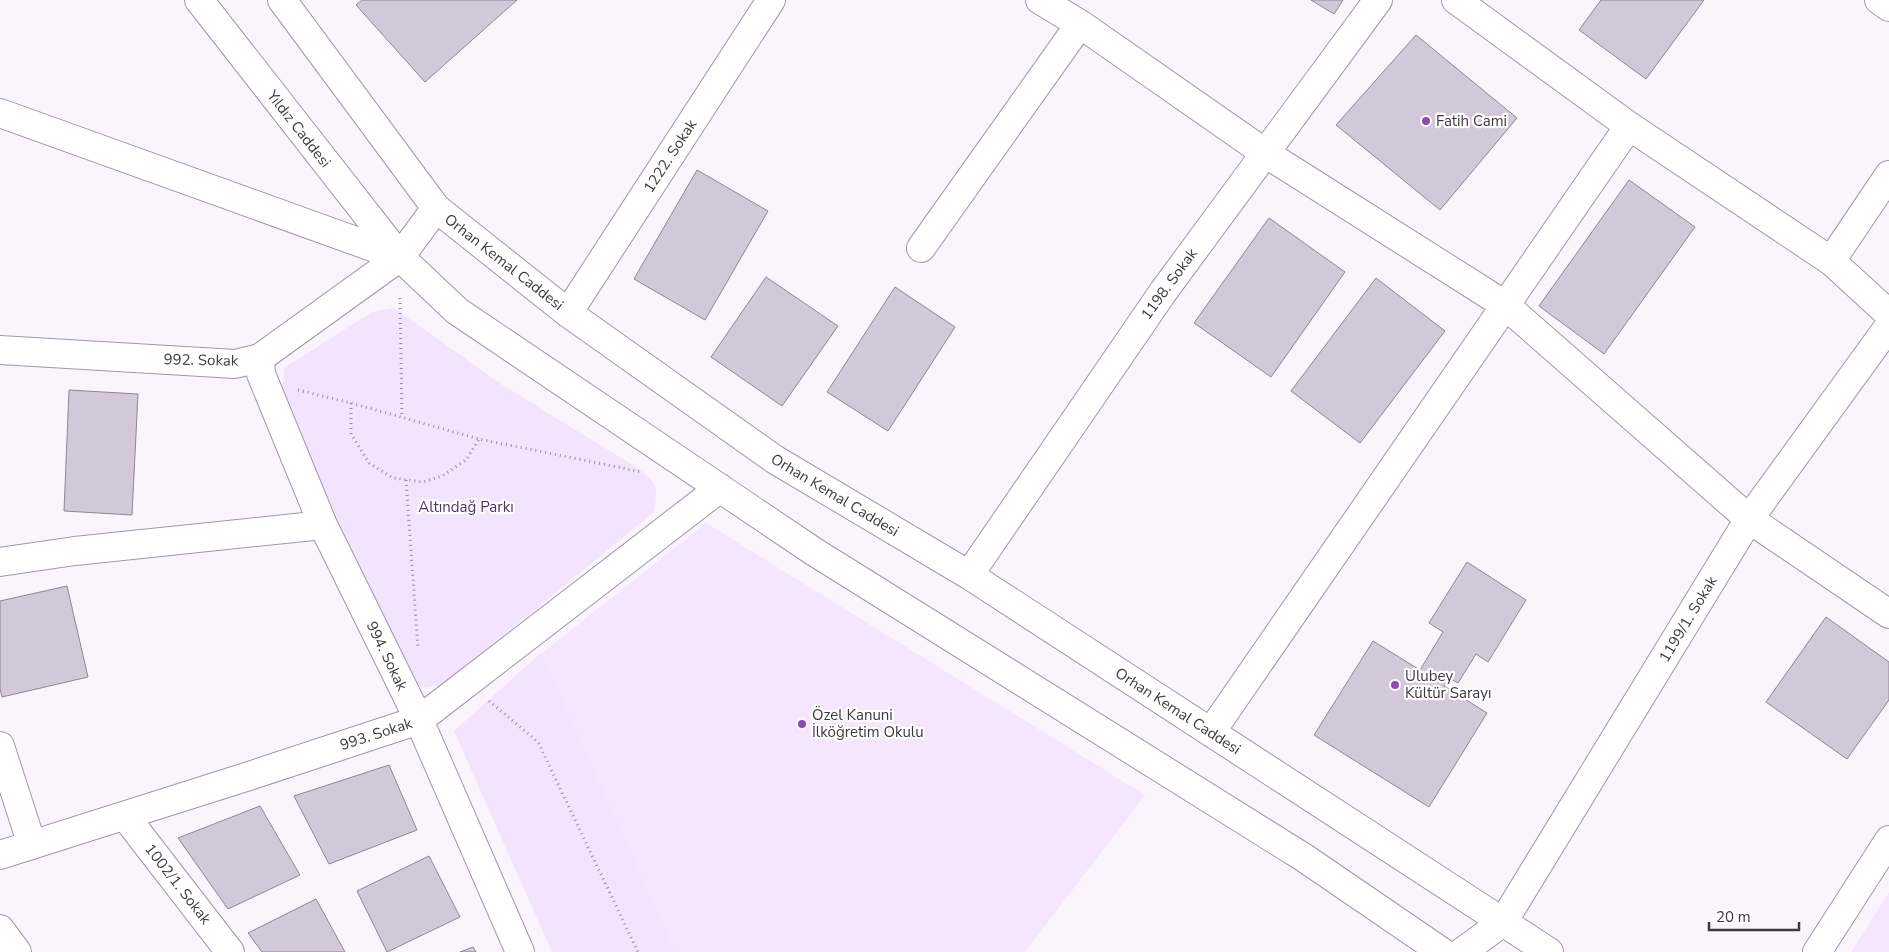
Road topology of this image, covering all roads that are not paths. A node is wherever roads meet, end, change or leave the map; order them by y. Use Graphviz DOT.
graph roads {
  1 [pos="199,0"];
  2 [pos="282,0"];
  3 [pos="771,0"];
  4 [pos="1040,0"];
  5 [pos="1378,0"];
  6 [pos="1456,0"];
  7 [pos="1879,0"];
  8 [pos="1889,7"];
  9 [pos="1080,24"];
  10 [pos="0,113"];
  11 [pos="1629,126"];
  12 [pos="1265,153"];
  13 [pos="1889,175"];
  14 [pos="436,208"];
  15 [pos="921,248"];
  16 [pos="400,257"];
  17 [pos="1831,261"];
  18 [pos="1505,305"];
  19 [pos="568,313"];
  20 [pos="1889,314"];
  21 [pos="1889,326"];
  22 [pos="0,350"];
  23 [pos="262,370"];
  24 [pos="720,488"];
  25 [pos="1749,519"];
  26 [pos="323,525"];
  27 [pos="0,562"];
  28 [pos="969,575"];
  29 [pos="1889,614"];
  30 [pos="419,720"];
  31 [pos="1211,732"];
  32 [pos="0,746"];
  33 [pos="125,816"];
  34 [pos="1889,840"];
  35 [pos="32,845"];
  36 [pos="0,856"];
  37 [pos="1503,922"];
  38 [pos="0,929"];
  39 [pos="17,952"];
  40 [pos="230,952"];
  41 [pos="520,952"];
  42 [pos="1442,952"];
  43 [pos="1462,952"];
  44 [pos="1549,952"];
  45 [pos="1817,952"];
  1 -- 16 [label="street, Yıldız Caddesi"];
  2 -- 14 [label="street"];
  3 -- 19 [label="street, 1222. Sokak"];
  4 -- 9 [label="street"];
  5 -- 12 [label="street, 1198. Sokak"];
  6 -- 11 [label="street"];
  7 -- 8 [label="street"];
  9 -- 12 [label="street"];
  9 -- 15 [label="street"];
  10 -- 16 [label="street"];
  11 -- 17 [label="street"];
  11 -- 18 [label="street"];
  12 -- 18 [label="street"];
  12 -- 28 [label="street, 1198. Sokak"];
  13 -- 17 [label="street"];
  14 -- 16 [label="street, Orhan Kemal Caddesi"];
  14 -- 19 [label="street, Orhan Kemal Caddesi"];
  16 -- 23 [label="street, 992. Sokak"];
  16 -- 24 [label="street"];
  17 -- 20 [label="street"];
  18 -- 25 [label="street"];
  18 -- 31 [label="street"];
  19 -- 28 [label="street, Orhan Kemal Caddesi"];
  21 -- 25 [label="street, 1199/1. Sokak"];
  22 -- 23 [label="street, 992. Sokak"];
  23 -- 26 [label="street, 994. Sokak"];
  24 -- 30 [label="street, 993. Sokak"];
  24 -- 42 [label="street"];
  25 -- 29 [label="street"];
  25 -- 37 [label="street, 1199/1. Sokak"];
  26 -- 27 [label="street"];
  26 -- 30 [label="street, 994. Sokak"];
  28 -- 31 [label="street, Orhan Kemal Caddesi"];
  30 -- 33 [label="street, 993. Sokak"];
  30 -- 41 [label="street, 994. Sokak"];
  31 -- 37 [label="street, Orhan Kemal Caddesi"];
  32 -- 35 [label="street"];
  33 -- 35 [label="street, 993. Sokak"];
  33 -- 40 [label="street, 1002/1. Sokak"];
  34 -- 45 [label="street"];
  35 -- 36 [label="street, 993. Sokak"];
  37 -- 43 [label="street"];
  37 -- 44 [label="street, Orhan Kemal Caddesi"];
  38 -- 39 [label="street"];
}
